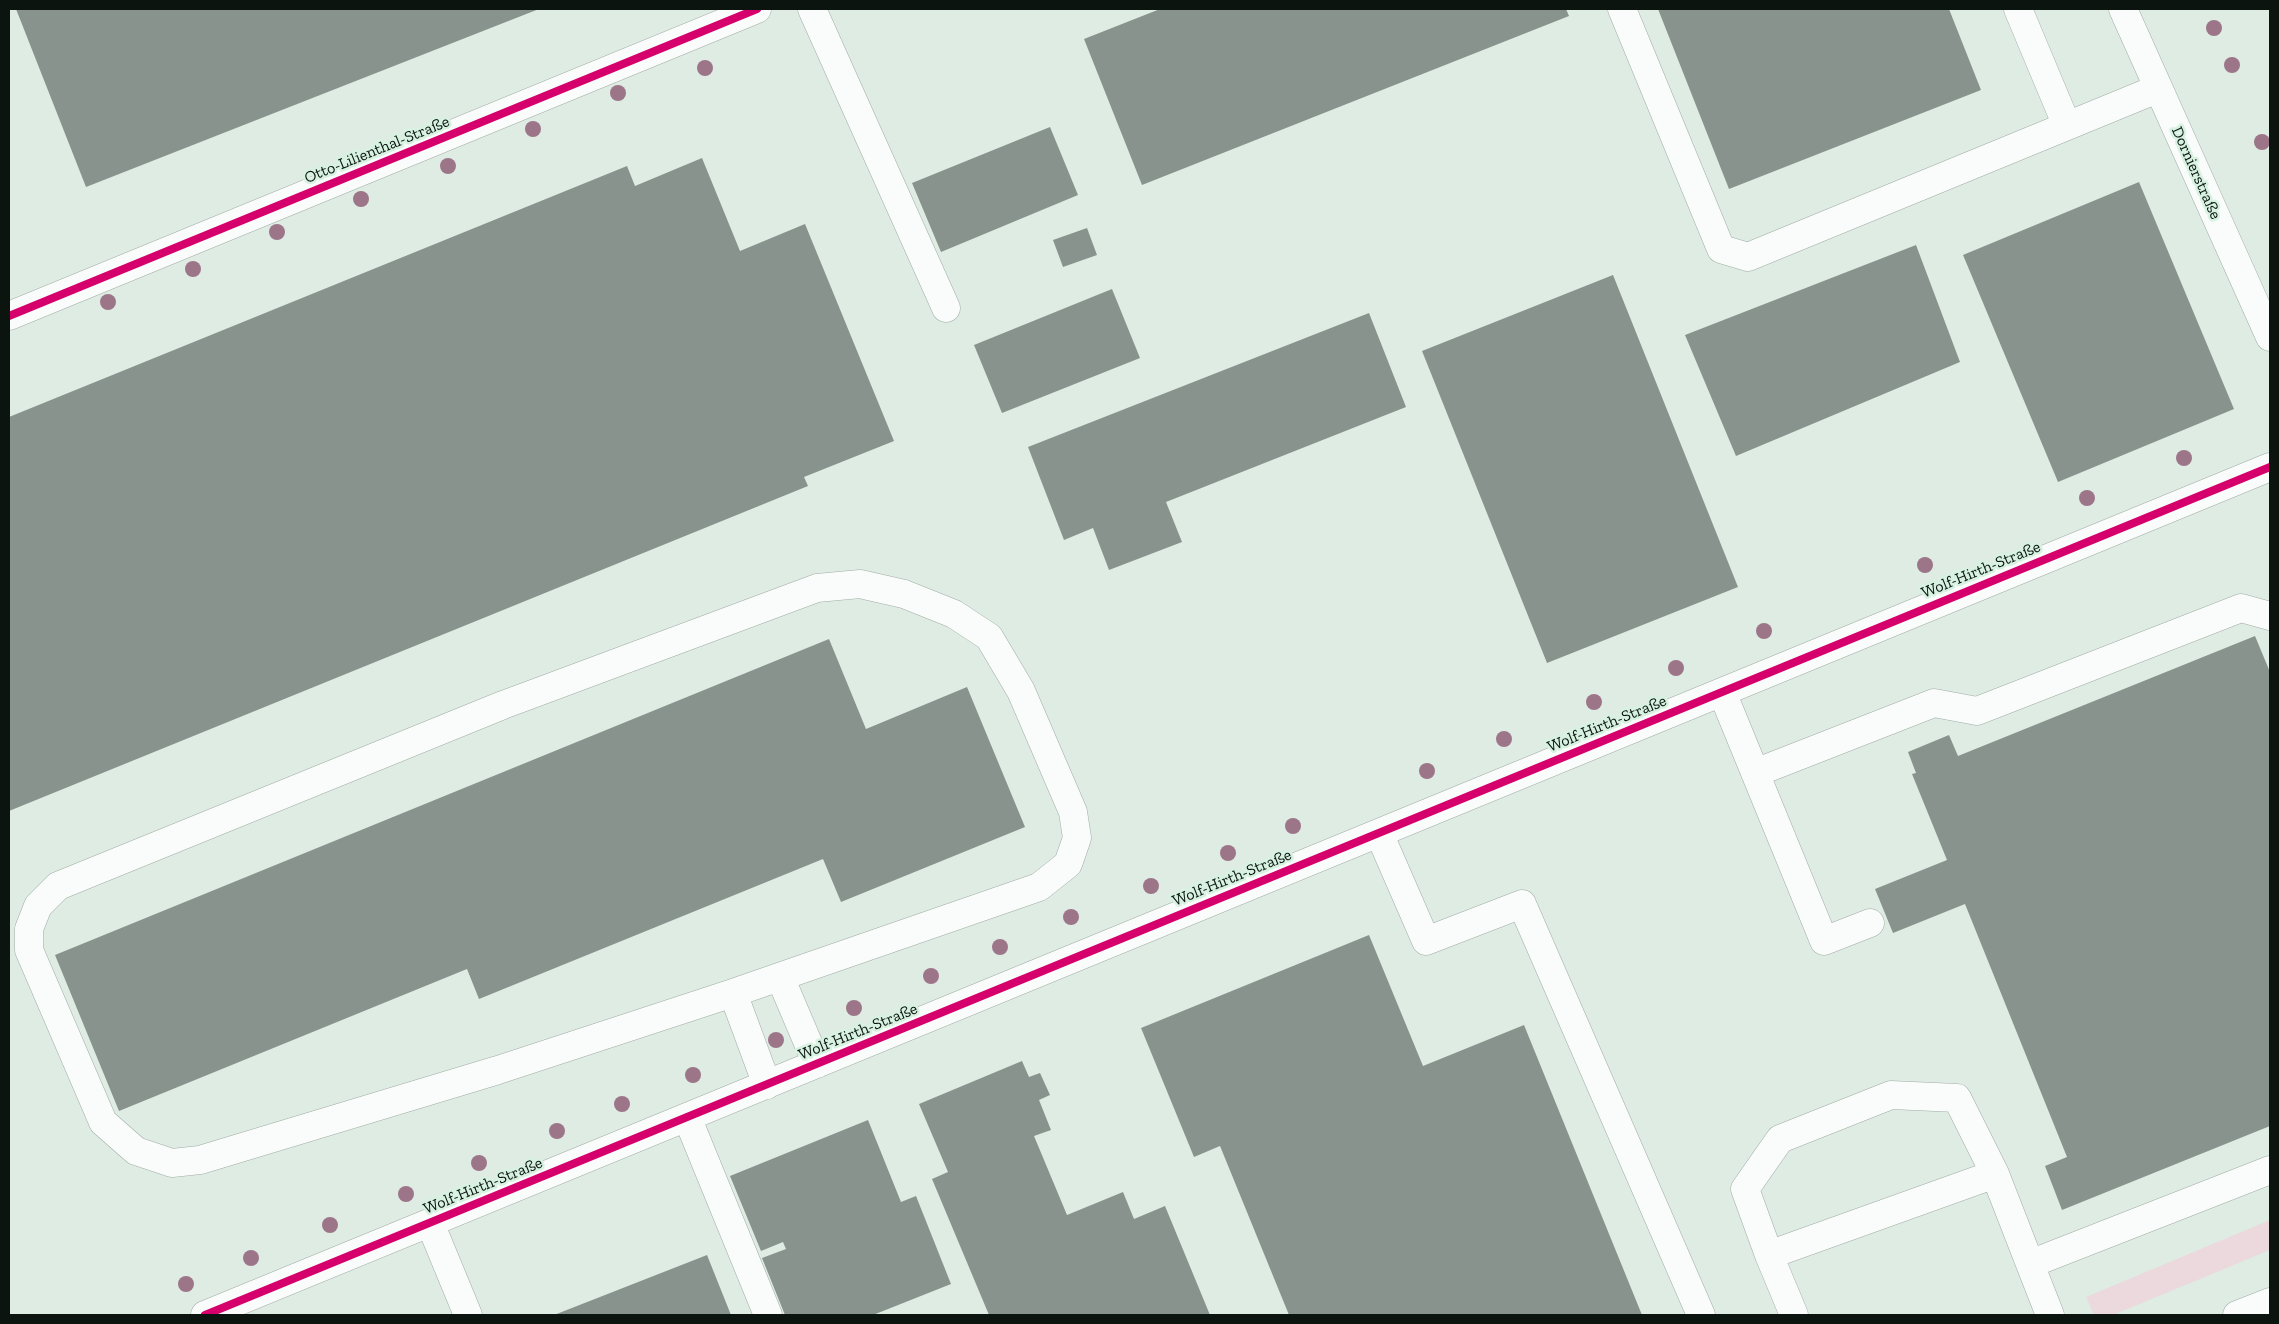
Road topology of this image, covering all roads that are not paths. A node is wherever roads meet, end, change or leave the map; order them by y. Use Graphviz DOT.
graph roads {
  1 [pos="757,9"];
  2 [pos="812,9"];
  3 [pos="1622,9"];
  4 [pos="2018,9"];
  5 [pos="2123,9"];
  6 [pos="2158,89"];
  7 [pos="2067,126"];
  8 [pos="946,308"];
  9 [pos="9,316"];
  10 [pos="2270,337"];
  11 [pos="2270,467"];
  12 [pos="2270,616"];
  13 [pos="1722,692"];
  14 [pos="1755,773"];
  15 [pos="1379,833"];
  16 [pos="1870,923"];
  17 [pos="780,977"];
  18 [pos="733,993"];
  19 [pos="817,1064"];
  20 [pos="767,1085"];
  21 [pos="687,1117"];
  22 [pos="2270,1170"];
  23 [pos="1995,1174"];
  24 [pos="430,1223"];
  25 [pos="1769,1255"];
  26 [pos="2030,1264"];
  27 [pos="205,1315"];
  28 [pos="468,1315"];
  29 [pos="768,1315"];
  30 [pos="1701,1315"];
  31 [pos="1794,1315"];
  32 [pos="2050,1315"];
  1 -- 9 [label="street, Otto-Lilienthal-Straße"];
  2 -- 8 [label="street"];
  3 -- 7 [label="street"];
  4 -- 7 [label="street"];
  5 -- 6 [label="street, Dornierstraße"];
  6 -- 7 [label="street"];
  6 -- 10 [label="street, Dornierstraße"];
  11 -- 13 [label="street, Wolf-Hirth-Straße"];
  12 -- 14 [label="street"];
  13 -- 14 [label="street"];
  13 -- 15 [label="street, Wolf-Hirth-Straße"];
  14 -- 16 [label="street"];
  15 -- 19 [label="street, Wolf-Hirth-Straße"];
  15 -- 30 [label="street"];
  17 -- 18 [label="street"];
  17 -- 18 [label="street"];
  17 -- 19 [label="street"];
  18 -- 20 [label="street"];
  19 -- 20 [label="street, Wolf-Hirth-Straße"];
  20 -- 21 [label="street, Wolf-Hirth-Straße"];
  21 -- 24 [label="street, Wolf-Hirth-Straße"];
  21 -- 29 [label="street"];
  22 -- 26 [label="street"];
  23 -- 25 [label="street"];
  23 -- 25 [label="street"];
  23 -- 26 [label="street"];
  24 -- 27 [label="street, Wolf-Hirth-Straße"];
  24 -- 28 [label="street"];
  25 -- 31 [label="street"];
  26 -- 32 [label="street"];
}
